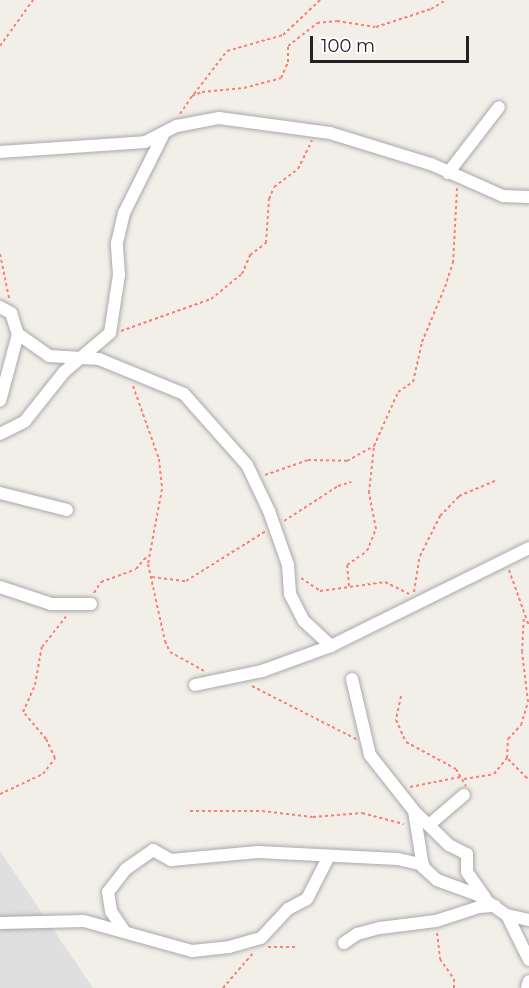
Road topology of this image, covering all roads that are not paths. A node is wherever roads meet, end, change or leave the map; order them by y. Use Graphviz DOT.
graph roads {
  1 [pos="499,106"];
  2 [pos="163,135"];
  3 [pos="0,152"];
  4 [pos="453,176"];
  5 [pos="529,197"];
  6 [pos="6,310"];
  7 [pos="18,334"];
  8 [pos="81,356"];
  9 [pos="0,401"];
  10 [pos="0,434"];
  11 [pos="0,493"];
  12 [pos="67,510"];
  13 [pos="529,548"];
  14 [pos="0,588"];
  15 [pos="91,604"];
  16 [pos="331,646"];
  17 [pos="352,679"];
  18 [pos="195,685"];
  19 [pos="464,795"];
  20 [pos="423,827"];
  21 [pos="329,856"];
  22 [pos="423,864"];
  23 [pos="491,903"];
  24 [pos="507,915"];
  25 [pos="529,920"];
  26 [pos="0,923"];
  27 [pos="125,932"];
  28 [pos="344,943"];
  29 [pos="529,960"];
  30 [pos="529,981"];
  31 [pos="527,988"];
  1 -- 4 [label="street"];
  2 -- 3 [label="street"];
  2 -- 4 [label="street"];
  2 -- 8 [label="street"];
  4 -- 5 [label="street"];
  6 -- 7 [label="street"];
  7 -- 8 [label="street"];
  7 -- 9 [label="street"];
  8 -- 10 [label="street"];
  8 -- 16 [label="street"];
  11 -- 12 [label="street"];
  13 -- 16 [label="street"];
  14 -- 15 [label="street"];
  16 -- 18 [label="street"];
  17 -- 20 [label="street"];
  19 -- 20 [label="street"];
  20 -- 22 [label="street"];
  20 -- 23 [label="street"];
  21 -- 22 [label="street"];
  21 -- 27 [label="street"];
  21 -- 27 [label="street"];
  22 -- 23 [label="street"];
  23 -- 24 [label="street"];
  23 -- 28 [label="street"];
  24 -- 25 [label="street"];
  24 -- 29 [label="street"];
  26 -- 27 [label="street"];
  30 -- 31 [label="street"];
}
